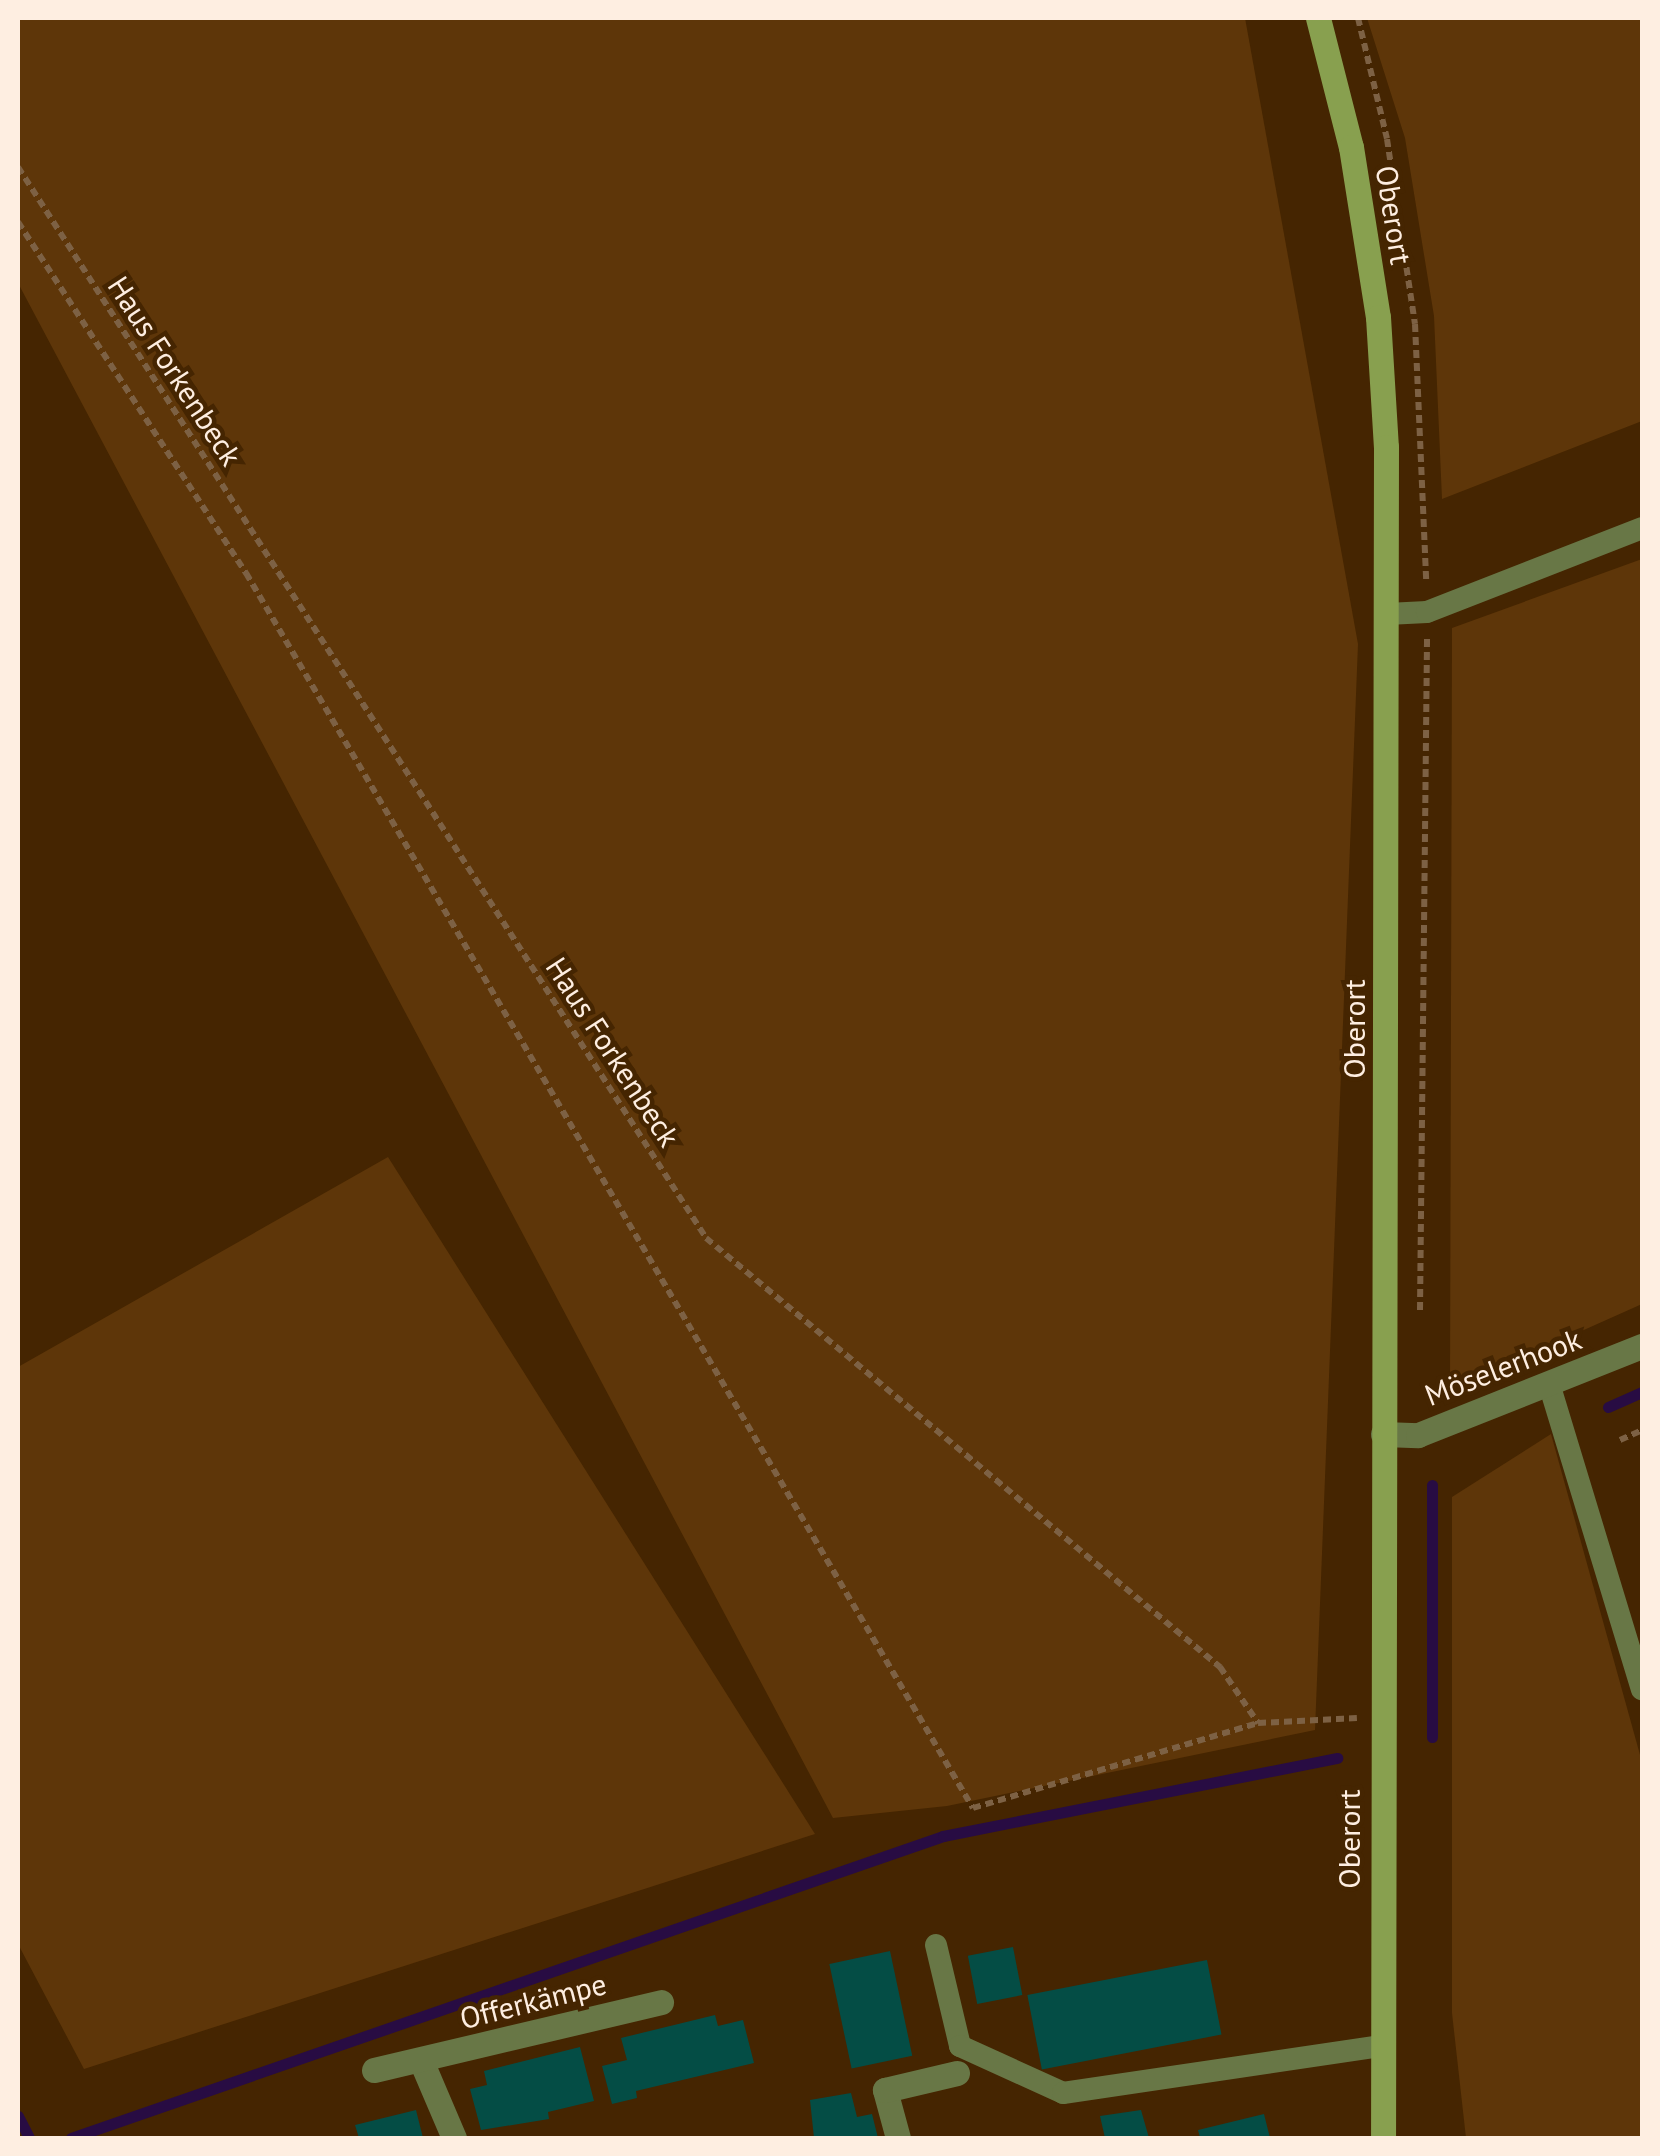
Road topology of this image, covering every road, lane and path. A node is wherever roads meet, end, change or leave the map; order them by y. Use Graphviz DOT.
graph roads {
  1 [pos="1318,18"];
  2 [pos="18,167"];
  3 [pos="18,222"];
  4 [pos="1642,528"];
  5 [pos="1387,614"];
  6 [pos="1642,1346"];
  7 [pos="1550,1387"];
  8 [pos="1642,1430"];
  9 [pos="1383,1434"];
  10 [pos="1620,1440"];
  11 [pos="1642,1689"];
  12 [pos="1381,1717"];
  13 [pos="1258,1723"];
  14 [pos="936,1944"];
  15 [pos="662,2002"];
  16 [pos="1382,2046"];
  17 [pos="422,2063"];
  18 [pos="374,2070"];
  19 [pos="957,2073"];
  20 [pos="454,2138"];
  21 [pos="898,2138"];
  22 [pos="1383,2138"];
  1 -- 5 [label="main road, Oberort"];
  2 -- 13 [label="path, Haus Forkenbeck"];
  3 -- 13 [label="path"];
  4 -- 5 [label="lane"];
  5 -- 9 [label="main road, Oberort"];
  6 -- 7 [label="street, Möselerhook"];
  7 -- 9 [label="street, Möselerhook"];
  7 -- 11 [label="lane"];
  8 -- 10 [label="path"];
  9 -- 12 [label="main road, Oberort"];
  12 -- 13 [label="path"];
  12 -- 16 [label="main road, Oberort"];
  14 -- 16 [label="lane"];
  15 -- 17 [label="street, Offerkämpe"];
  16 -- 22 [label="main road, Oberort"];
  17 -- 18 [label="street, Offerkämpe"];
  17 -- 20 [label="street"];
  19 -- 21 [label="street"];
}
